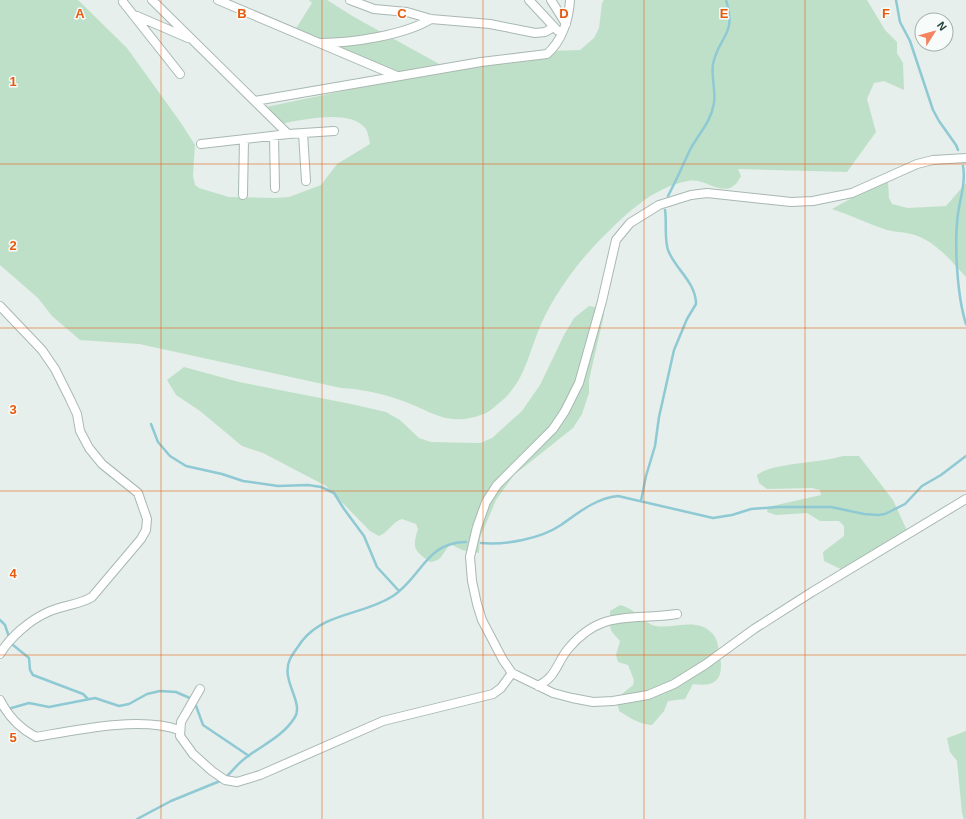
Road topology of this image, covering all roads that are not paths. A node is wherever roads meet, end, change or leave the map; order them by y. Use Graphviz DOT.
graph roads {
  1 [pos="152,0"];
  2 [pos="218,0"];
  3 [pos="350,0"];
  4 [pos="529,0"];
  5 [pos="551,0"];
  6 [pos="570,0"];
  7 [pos="123,2"];
  8 [pos="136,16"];
  9 [pos="431,19"];
  10 [pos="566,24"];
  11 [pos="554,27"];
  12 [pos="561,34"];
  13 [pos="192,40"];
  14 [pos="317,42"];
  15 [pos="180,74"];
  16 [pos="398,76"];
  17 [pos="255,101"];
  18 [pos="334,131"];
  19 [pos="303,133"];
  20 [pos="288,134"];
  21 [pos="274,136"];
  22 [pos="244,139"];
  23 [pos="201,144"];
  24 [pos="966,158"];
  25 [pos="306,181"];
  26 [pos="275,188"];
  27 [pos="243,195"];
  28 [pos="0,306"];
  29 [pos="966,499"];
  30 [pos="677,614"];
  31 [pos="0,654"];
  32 [pos="512,673"];
  33 [pos="538,686"];
  34 [pos="200,689"];
  35 [pos="0,700"];
  36 [pos="179,730"];
  1 -- 13 [label="street"];
  2 -- 14 [label="street"];
  3 -- 9 [label="street"];
  4 -- 11 [label="street"];
  5 -- 10 [label="street"];
  6 -- 10 [label="street"];
  7 -- 8 [label="street"];
  8 -- 13 [label="street"];
  8 -- 15 [label="street"];
  9 -- 11 [label="street"];
  9 -- 14 [label="street"];
  10 -- 12 [label="street"];
  11 -- 12 [label="street"];
  12 -- 16 [label="street"];
  13 -- 17 [label="street"];
  14 -- 16 [label="street"];
  16 -- 17 [label="street"];
  17 -- 20 [label="street"];
  18 -- 19 [label="street"];
  19 -- 20 [label="street"];
  19 -- 25 [label="street"];
  20 -- 21 [label="street"];
  21 -- 22 [label="street"];
  21 -- 26 [label="street"];
  22 -- 23 [label="street"];
  22 -- 27 [label="street"];
  24 -- 32 [label="street"];
  28 -- 31 [label="street"];
  29 -- 33 [label="street"];
  30 -- 33 [label="street"];
  32 -- 33 [label="street"];
  32 -- 36 [label="street"];
  34 -- 36 [label="street"];
  35 -- 36 [label="street"];
}
